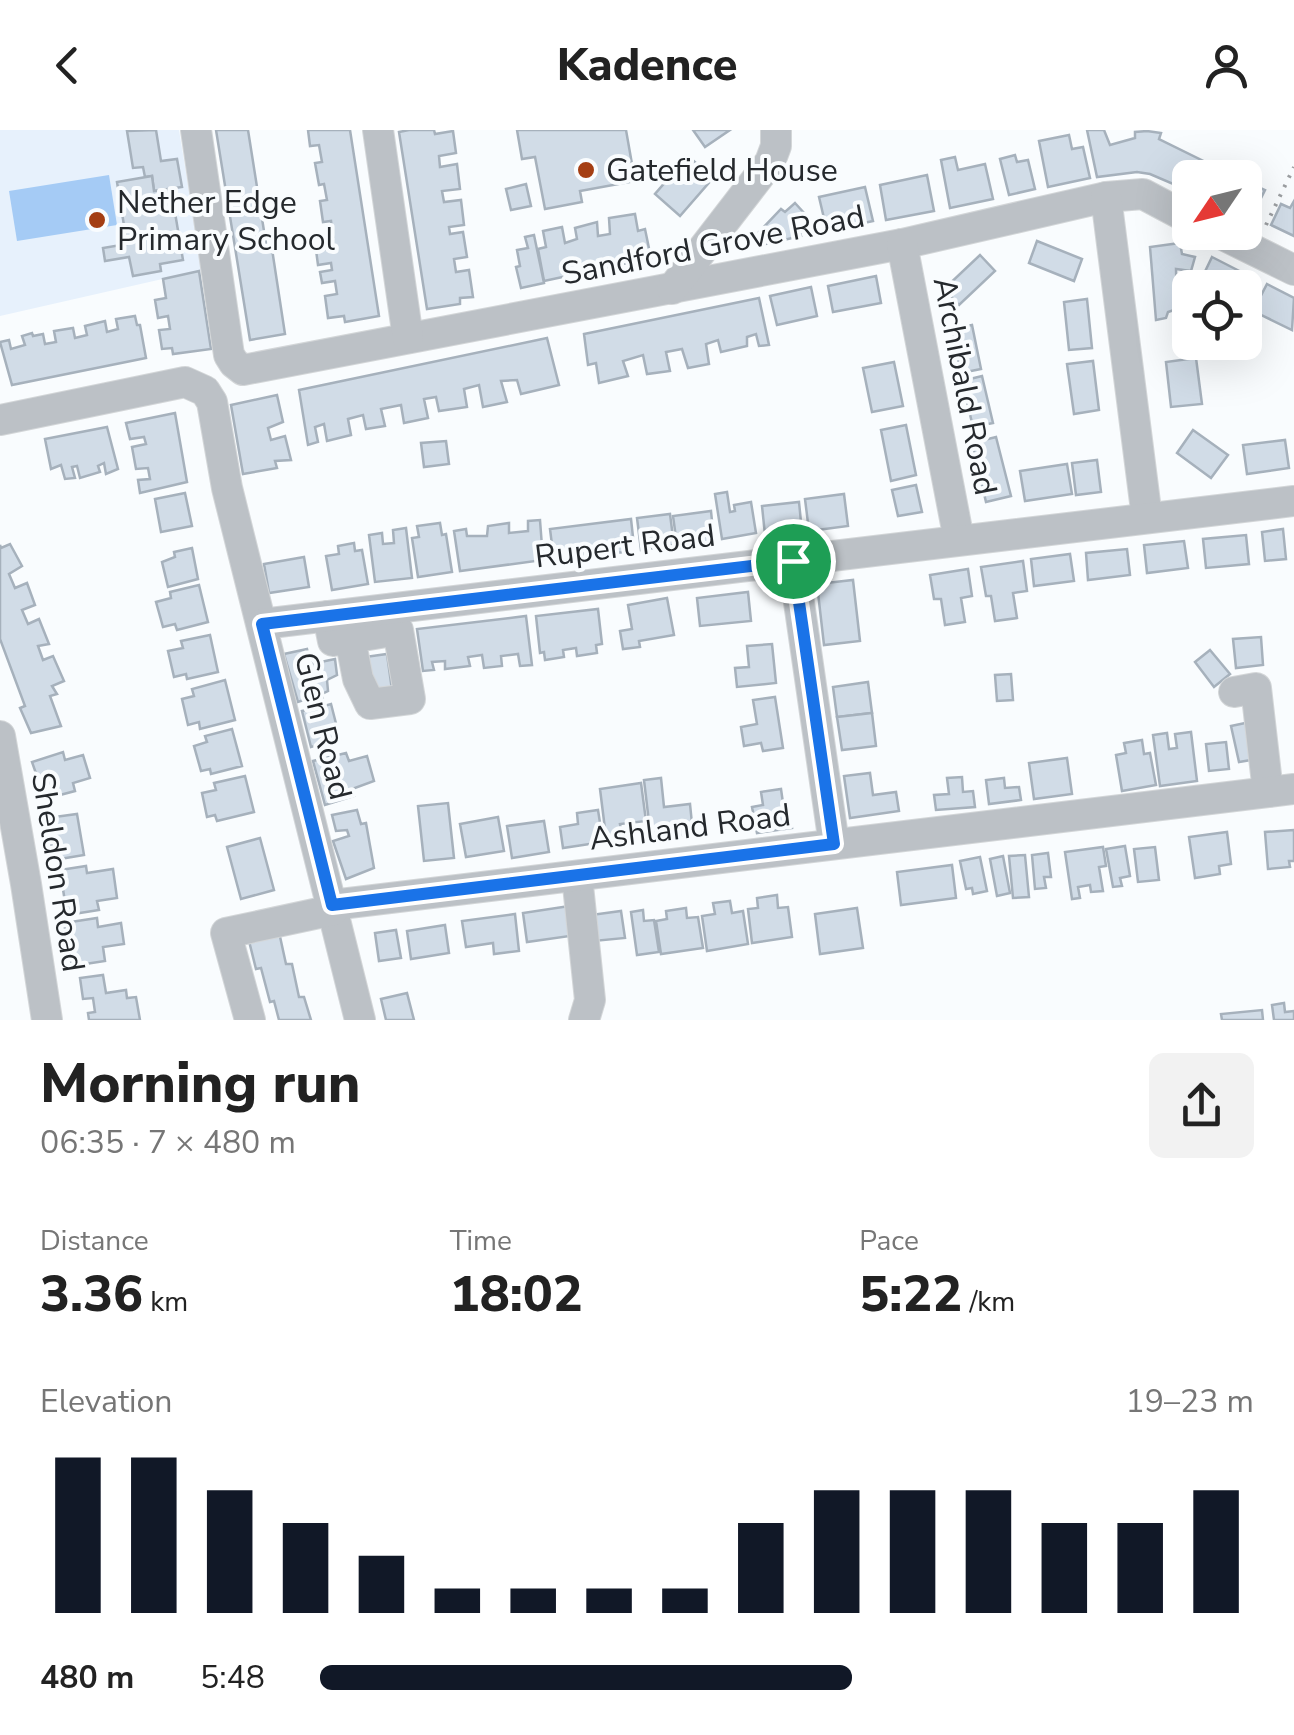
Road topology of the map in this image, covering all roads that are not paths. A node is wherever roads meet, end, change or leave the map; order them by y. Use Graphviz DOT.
graph roads {
  1 [pos="196,130"];
  2 [pos="378,130"];
  3 [pos="776,130"];
  4 [pos="1106,197"];
  5 [pos="1172,209"];
  6 [pos="902,244"];
  7 [pos="1250,250"];
  8 [pos="1294,270"];
  9 [pos="672,288"];
  10 [pos="408,338"];
  11 [pos="0,420"];
  12 [pos="1294,501"];
  13 [pos="1147,518"];
  14 [pos="958,540"];
  15 [pos="793,561"];
  16 [pos="328,616"];
  17 [pos="262,624"];
  18 [pos="350,638"];
  19 [pos="1234,692"];
  20 [pos="0,736"];
  21 [pos="1281,791"];
  22 [pos="834,844"];
  23 [pos="577,876"];
  24 [pos="13,887"];
  25 [pos="333,908"];
  26 [pos="47,1020"];
  27 [pos="250,1020"];
  28 [pos="360,1020"];
  29 [pos="584,1020"];
  1 -- 10 [label="street, Sandford Grove Road"];
  2 -- 10 [label="street"];
  3 -- 9 [label="street"];
  4 -- 5 [label="street, Sandford Grove Road"];
  4 -- 6 [label="street, Sandford Grove Road"];
  4 -- 13 [label="street"];
  6 -- 9 [label="street, Sandford Grove Road"];
  6 -- 14 [label="street, Archibald Road"];
  7 -- 8 [label="street"];
  9 -- 10 [label="street, Sandford Grove Road"];
  11 -- 17 [label="street, Glen Road"];
  12 -- 13 [label="street, Rupert Road"];
  13 -- 14 [label="street, Rupert Road"];
  14 -- 15 [label="street, Rupert Road"];
  15 -- 16 [label="street, Rupert Road"];
  15 -- 22 [label="street"];
  16 -- 17 [label="street, Rupert Road"];
  16 -- 18 [label="street"];
  17 -- 25 [label="street, Glen Road"];
  19 -- 21 [label="street"];
  20 -- 24 [label="street, Sheldon Road"];
  21 -- 22 [label="street, Ashland Road"];
  22 -- 23 [label="street, Ashland Road"];
  23 -- 25 [label="street, Ashland Road"];
  23 -- 29 [label="street"];
  24 -- 26 [label="street, Sheldon Road"];
  25 -- 27 [label="street, Ashland Road"];
  25 -- 28 [label="street, Glen Road"];
}
